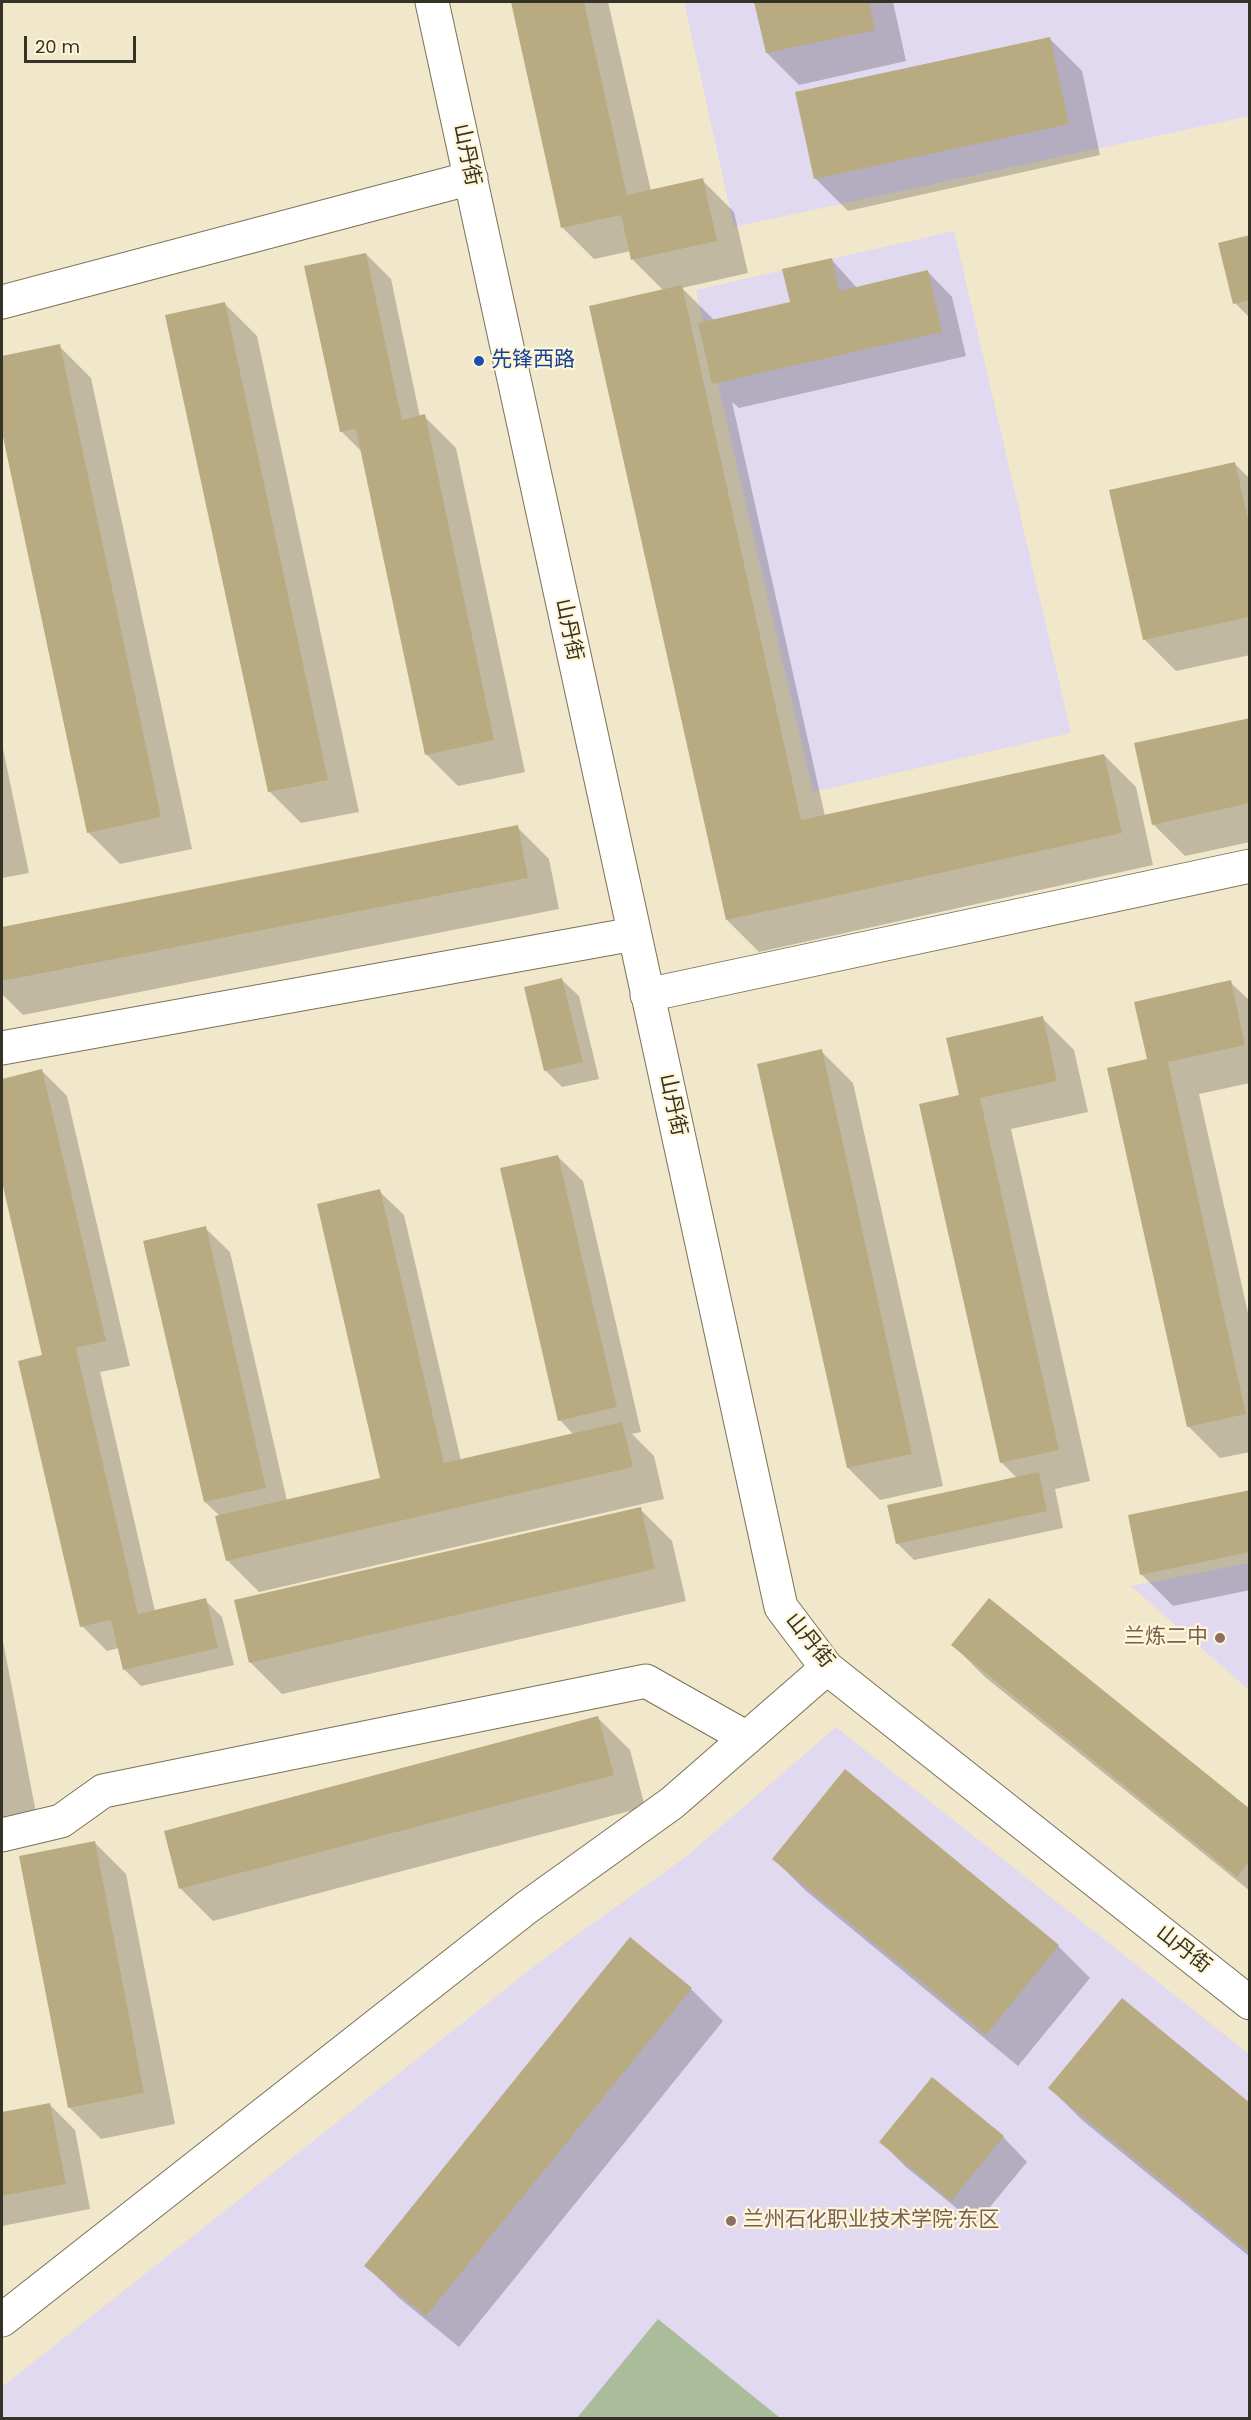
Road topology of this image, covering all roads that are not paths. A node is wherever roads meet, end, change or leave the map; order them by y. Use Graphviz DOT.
graph roads {
  1 [pos="432,2"];
  2 [pos="471,178"];
  3 [pos="2,302"];
  4 [pos="1250,866"];
  5 [pos="634,934"];
  6 [pos="648,994"];
  7 [pos="2,1048"];
  8 [pos="827,1668"];
  9 [pos="747,1738"];
  10 [pos="2,1835"];
  11 [pos="1250,2002"];
  12 [pos="2,2320"];
  1 -- 2 [label="street, 山丹街"];
  2 -- 3 [label="street"];
  2 -- 5 [label="street, 山丹街"];
  4 -- 6 [label="street"];
  5 -- 6 [label="street, 山丹街"];
  5 -- 7 [label="street"];
  6 -- 8 [label="street, 山丹街"];
  8 -- 9 [label="street"];
  8 -- 11 [label="street, 山丹街"];
  9 -- 10 [label="street"];
  9 -- 12 [label="street"];
}
